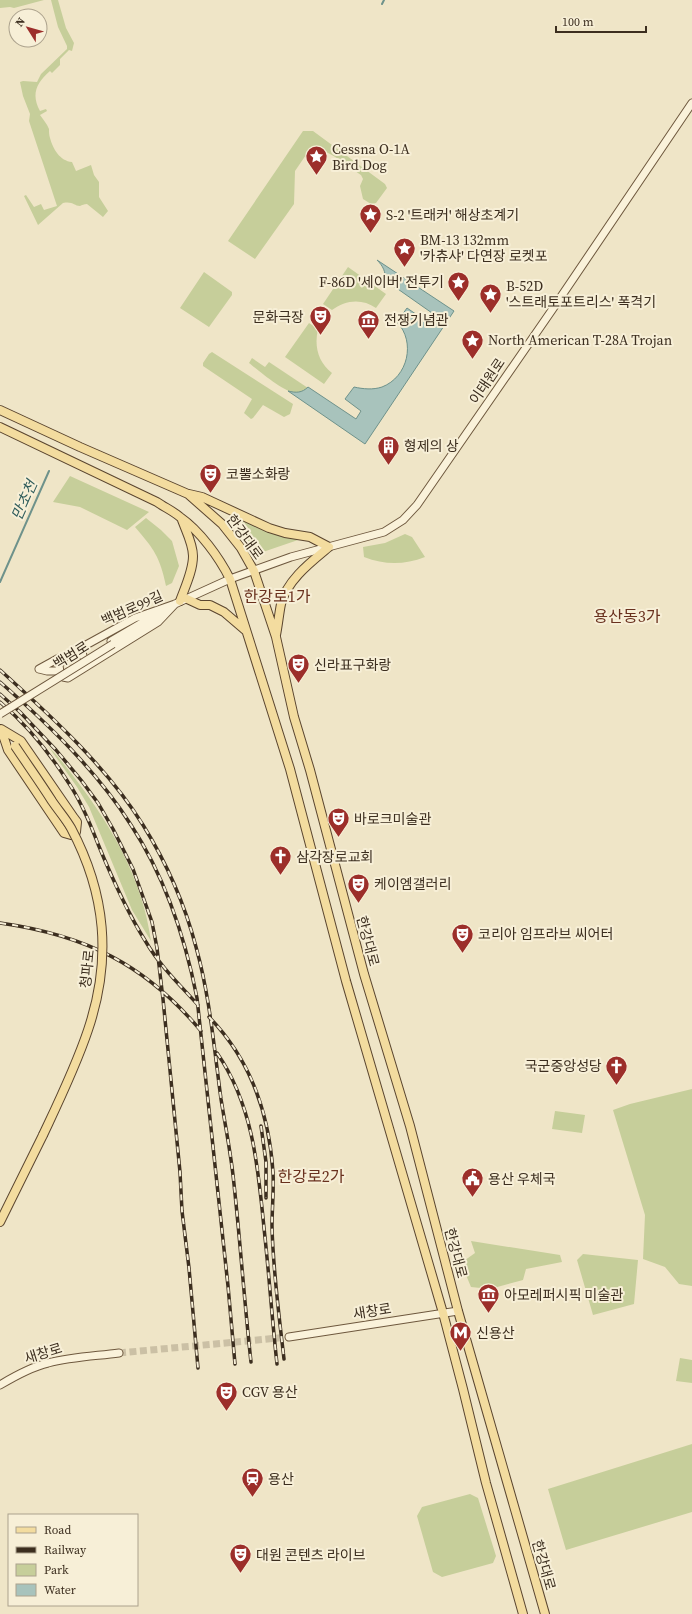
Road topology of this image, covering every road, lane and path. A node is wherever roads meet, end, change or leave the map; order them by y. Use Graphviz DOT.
graph roads {
  1 [pos="692,102"];
  2 [pos="0,410"];
  3 [pos="0,427"];
  4 [pos="188,494"];
  5 [pos="181,517"];
  6 [pos="329,547"];
  7 [pos="254,571"];
  8 [pos="230,579"];
  9 [pos="180,601"];
  10 [pos="246,632"];
  11 [pos="276,637"];
  12 [pos="112,642"];
  13 [pos="84,646"];
  14 [pos="66,656"];
  15 [pos="92,663"];
  16 [pos="59,671"];
  17 [pos="0,710"];
  18 [pos="0,714"];
  19 [pos="1,728"];
  20 [pos="0,1222"];
  21 [pos="458,1311"];
  22 [pos="443,1313"];
  23 [pos="289,1337"];
  24 [pos="119,1353"];
  25 [pos="0,1385"];
  26 [pos="524,1614"];
  27 [pos="545,1614"];
  1 -- 6 [label="main road, 이태원로"];
  2 -- 4 [label="main road, 한강대로"];
  3 -- 5 [label="main road, 한강대로"];
  4 -- 6 [label="main road"];
  4 -- 7 [label="main road, 한강대로"];
  5 -- 8 [label="main road, 한강대로"];
  5 -- 9 [label="main road"];
  6 -- 7 [label="main road, 이태원로"];
  6 -- 11 [label="main road"];
  7 -- 8 [label="main road, 이태원로"];
  7 -- 11 [label="main road, 한강대로"];
  8 -- 9 [label="main road, 백범로"];
  8 -- 10 [label="main road, 한강대로"];
  9 -- 10 [label="main road"];
  9 -- 12 [label="main road, 백범로"];
  9 -- 13 [label="main road, 백범로99길"];
  9 -- 15 [label="main road, 백범로99길"];
  10 -- 22 [label="main road, 한강대로"];
  11 -- 21 [label="main road, 한강대로"];
  12 -- 17 [label="main road, 백범로"];
  12 -- 18 [label="main road, 백범로, bridge"];
  13 -- 14 [label="main road, 백범로99길"];
  13 -- 15 [label="main road"];
  14 -- 16 [label="main road"];
  14 -- 16 [label="main road, 백범로99길"];
  15 -- 16 [label="main road, 백범로99길"];
  19 -- 19 [label="main road"];
  19 -- 20 [label="main road, 청파로, bridge"];
  21 -- 22 [label="main road, 새창로"];
  21 -- 27 [label="main road, 한강대로"];
  22 -- 23 [label="main road, 새창로"];
  22 -- 26 [label="main road, 한강대로"];
  24 -- 25 [label="main road, 새창로"];
}
